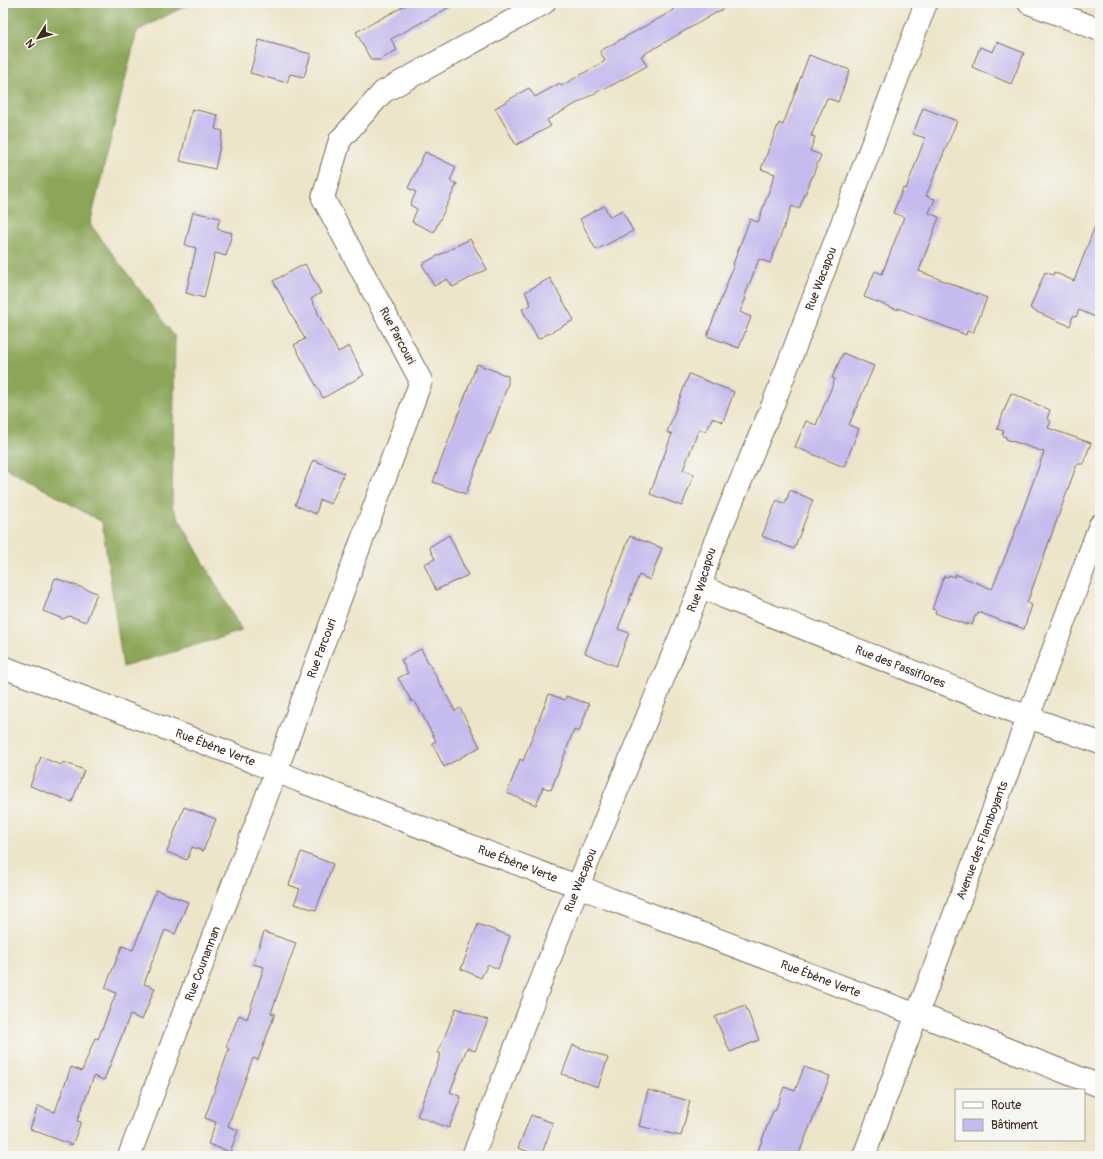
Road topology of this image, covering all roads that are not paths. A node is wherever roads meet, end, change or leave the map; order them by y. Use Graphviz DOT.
graph roads {
  1 [pos="544,3"];
  2 [pos="926,3"];
  3 [pos="1030,3"];
  4 [pos="1100,30"];
  5 [pos="1100,525"];
  6 [pos="701,586"];
  7 [pos="3,668"];
  8 [pos="1028,717"];
  9 [pos="1100,743"];
  10 [pos="276,770"];
  11 [pos="578,886"];
  12 [pos="917,1015"];
  13 [pos="1100,1086"];
  14 [pos="129,1156"];
  15 [pos="473,1156"];
  16 [pos="864,1156"];
  1 -- 10 [label="street, Rue Parcouri"];
  2 -- 6 [label="street, Rue Wacapou"];
  3 -- 4 [label="street"];
  5 -- 8 [label="street, Avenue des Flamboyants"];
  6 -- 8 [label="street, Rue des Passiflores"];
  6 -- 11 [label="street, Rue Wacapou"];
  7 -- 10 [label="street, Rue Ébène Verte"];
  8 -- 9 [label="street, Rue des Passiflores"];
  8 -- 12 [label="street, Avenue des Flamboyants"];
  10 -- 11 [label="street, Rue Ébène Verte"];
  10 -- 14 [label="street, Rue Counannan"];
  11 -- 12 [label="street, Rue Ébène Verte"];
  11 -- 15 [label="street, Rue Wacapou"];
  12 -- 13 [label="street, Rue Ébène Verte"];
  12 -- 16 [label="street, Avenue des Flamboyants"];
}
